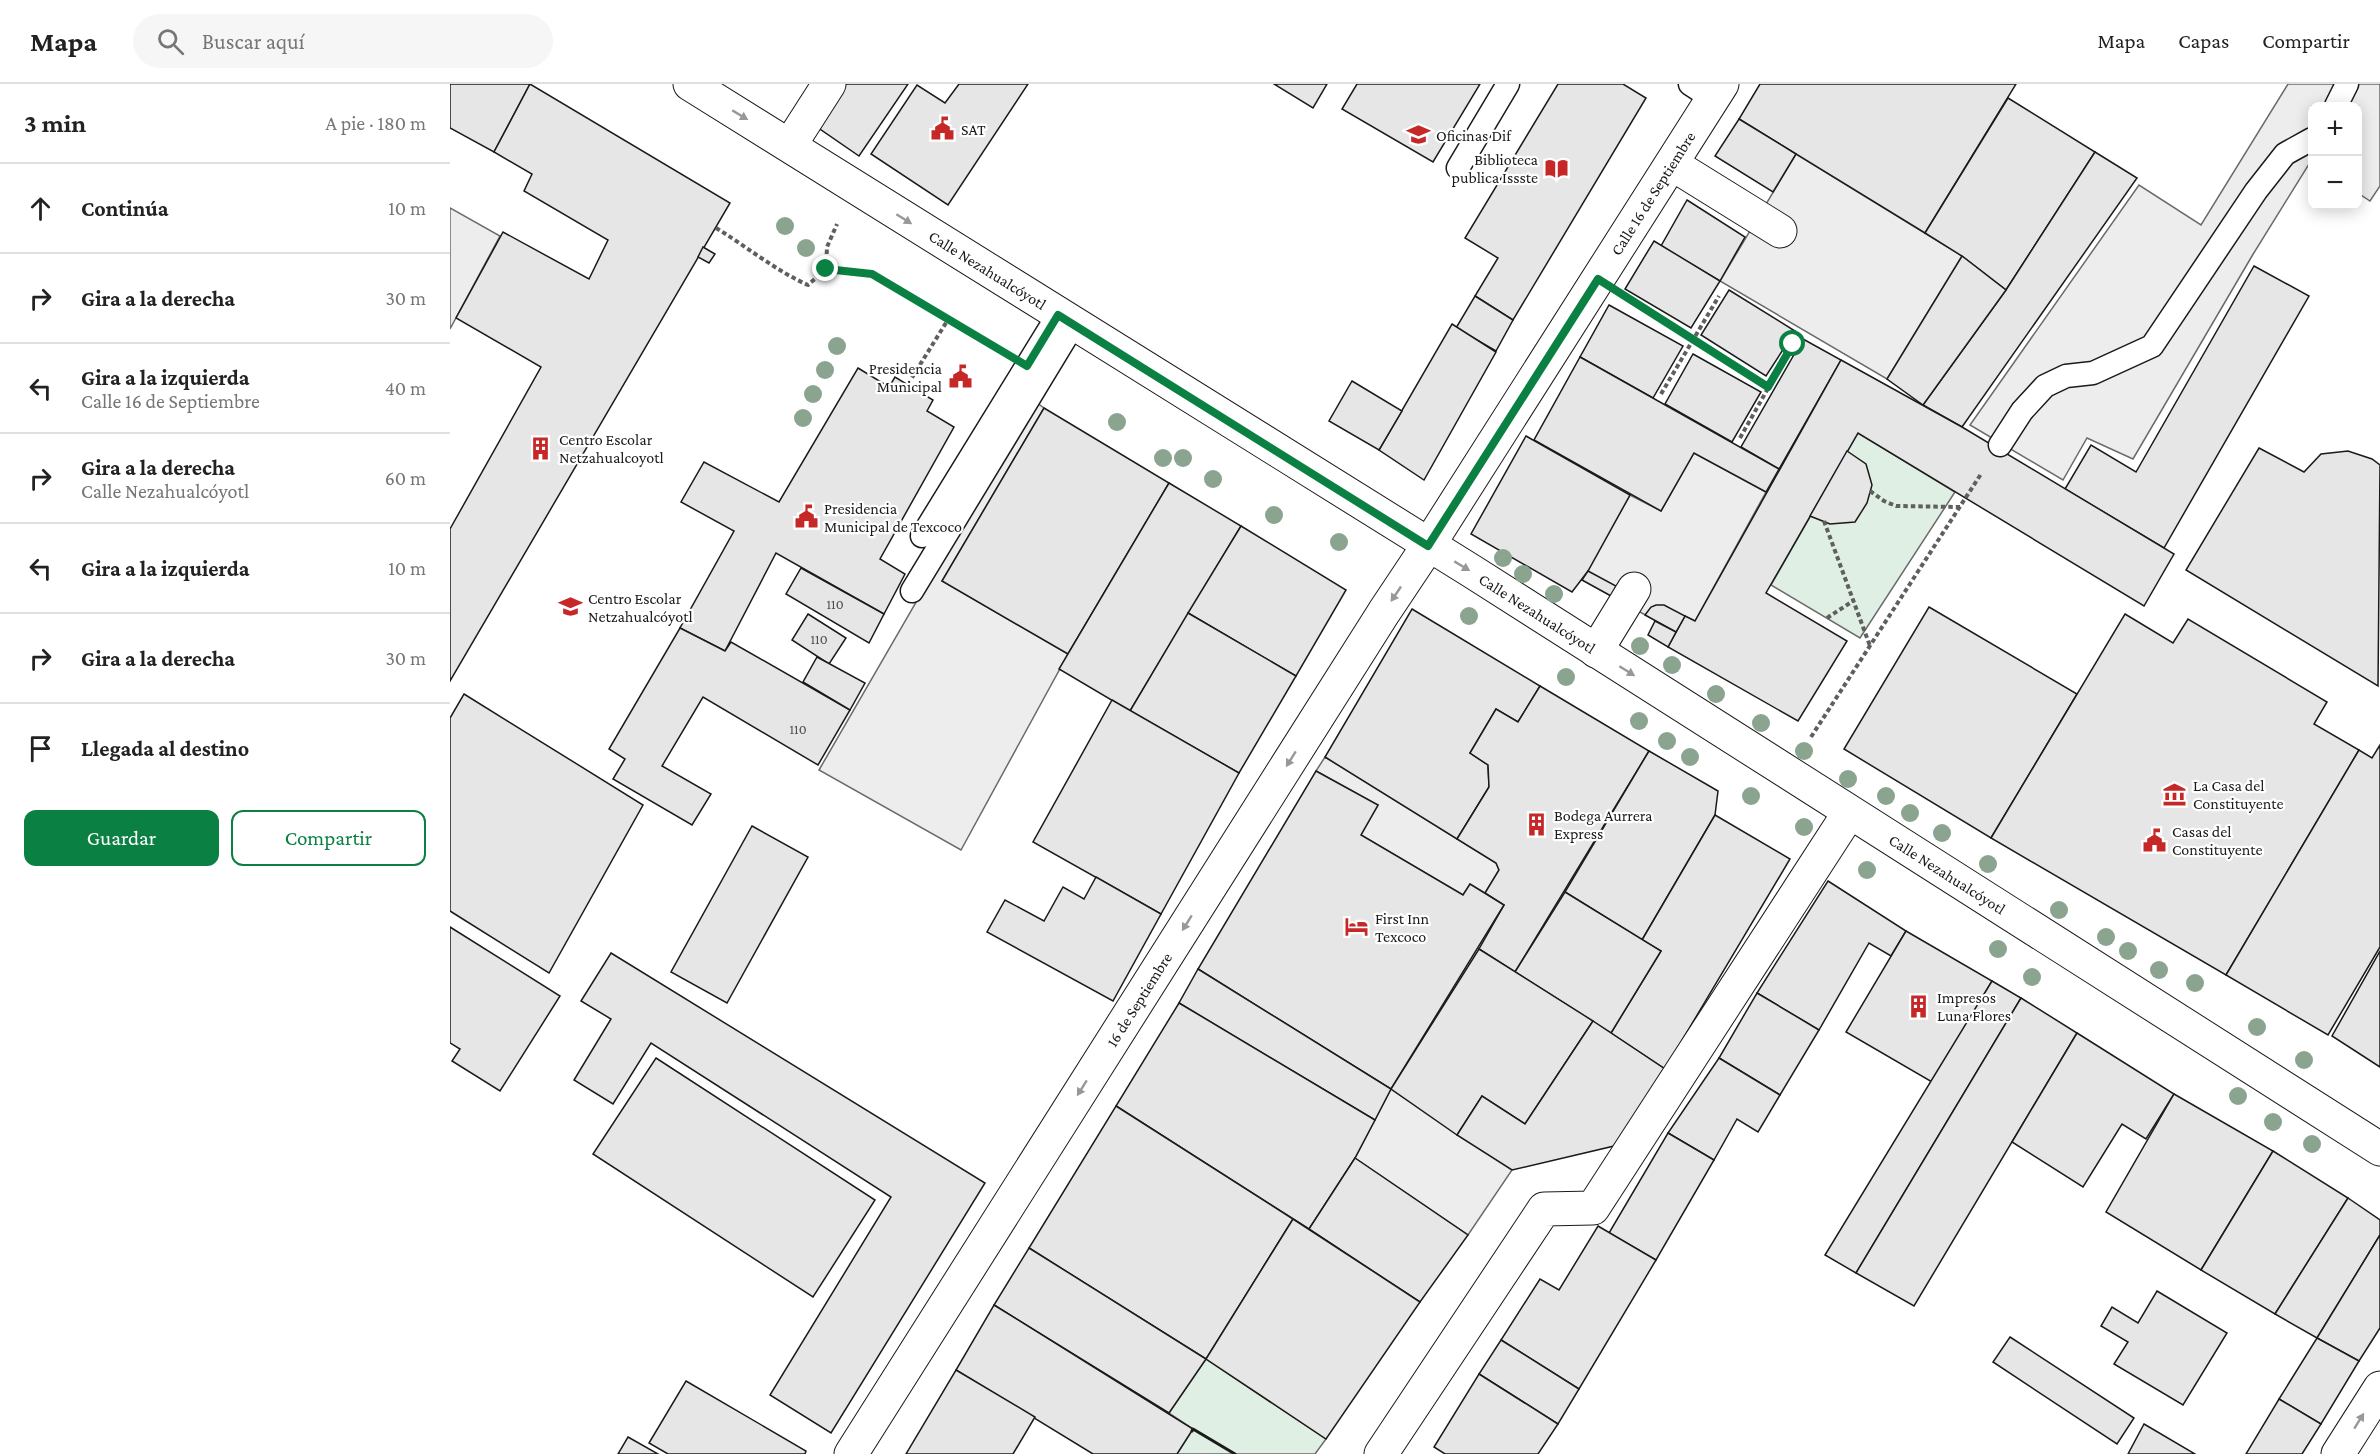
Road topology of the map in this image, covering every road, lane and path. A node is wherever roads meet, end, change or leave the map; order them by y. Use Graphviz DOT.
graph roads {
  1 [pos="690,84"];
  2 [pos="828,84"];
  3 [pos="1508,84"];
  4 [pos="2348,84"];
  5 [pos="1708,89"];
  6 [pos="2338,102"];
  7 [pos="2308,142"];
  8 [pos="790,145"];
  9 [pos="1672,164"];
  10 [pos="1458,168"];
  11 [pos="716,228"];
  12 [pos="1780,231"];
  13 [pos="1598,279"];
  14 [pos="1719,296"];
  15 [pos="949,318"];
  16 [pos="1066,320"];
  17 [pos="1692,340"];
  18 [pos="1793,344"];
  19 [pos="1027,366"];
  20 [pos="908,384"];
  21 [pos="1768,387"];
  22 [pos="1661,394"];
  23 [pos="1740,438"];
  24 [pos="2000,445"];
  25 [pos="1870,491"];
  26 [pos="1960,507"];
  27 [pos="1824,521"];
  28 [pos="922,536"];
  29 [pos="1428,546"];
  30 [pos="1634,589"];
  31 [pos="912,591"];
  32 [pos="1853,601"];
  33 [pos="1827,618"];
  34 [pos="1870,646"];
  35 [pos="1596,651"];
  36 [pos="1815,731"];
  37 [pos="1849,813"];
  38 [pos="2380,1149"];
  39 [pos="2380,1388"];
  40 [pos="851,1454"];
  41 [pos="1382,1454"];
  42 [pos="2338,1454"];
  1 -- 8 [label="street, Calle Nezahualcóyotl, one-way"];
  2 -- 8 [label="street"];
  3 -- 10 [label="lane"];
  4 -- 6 [label="lane"];
  5 -- 9 [label="street, Calle 16 de Septiembre"];
  7 -- 24 [label="lane"];
  8 -- 16 [label="street, Calle Nezahualcóyotl, one-way"];
  9 -- 12 [label="street"];
  9 -- 13 [label="street, Calle 16 de Septiembre"];
  11 -- 15 [label="path"];
  13 -- 17 [label="path"];
  13 -- 29 [label="street, Calle 16 de Septiembre"];
  14 -- 17 [label="path"];
  15 -- 19 [label="path"];
  15 -- 20 [label="path"];
  16 -- 19 [label="lane"];
  16 -- 29 [label="street, Calle Nezahualcóyotl"];
  16 -- 31 [label="lane"];
  17 -- 21 [label="path"];
  17 -- 22 [label="path"];
  18 -- 21 [label="path"];
  19 -- 28 [label="lane"];
  21 -- 23 [label="path"];
  24 -- 26 [label="path"];
  25 -- 26 [label="path"];
  26 -- 34 [label="path"];
  27 -- 32 [label="path"];
  29 -- 35 [label="street, Calle Nezahualcóyotl, one-way"];
  29 -- 40 [label="street, 16 de Septiembre, one-way"];
  30 -- 35 [label="street"];
  32 -- 33 [label="path"];
  32 -- 34 [label="path"];
  34 -- 36 [label="path"];
  35 -- 37 [label="street, Calle Nezahualcóyotl, one-way"];
  37 -- 38 [label="street, Calle Nezahualcóyotl"];
  37 -- 41 [label="street"];
  42 -- 39 [label="street, one-way"];
}
